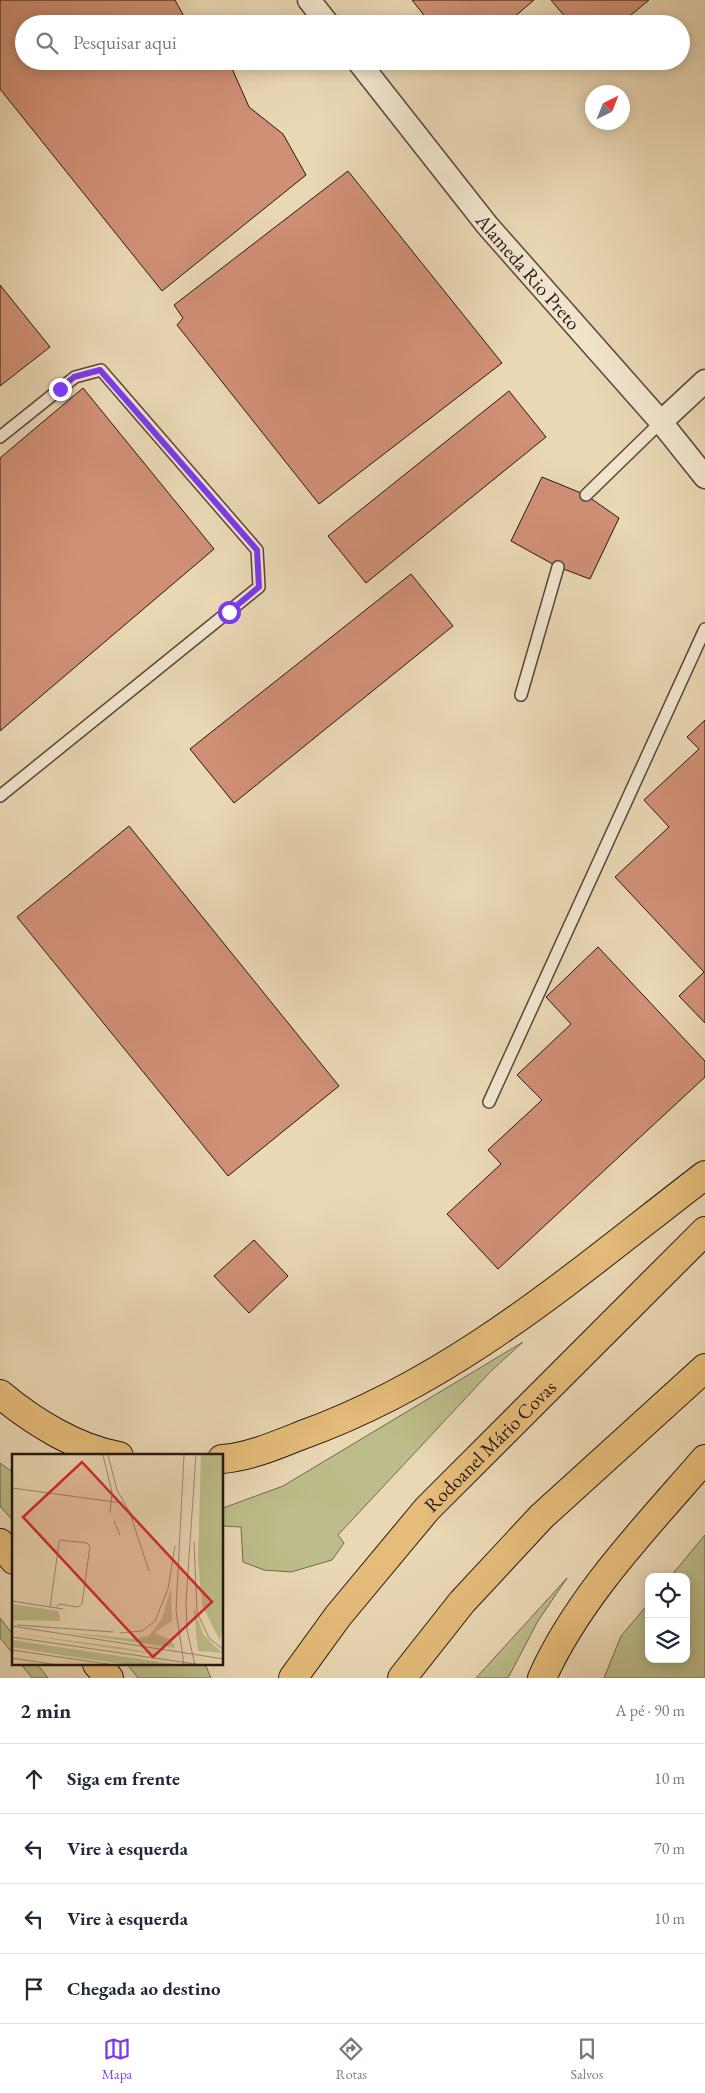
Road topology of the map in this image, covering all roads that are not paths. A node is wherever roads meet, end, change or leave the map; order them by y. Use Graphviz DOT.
graph roads {
  1 [pos="309,0"];
  2 [pos="321,15"];
  3 [pos="365,70"];
  4 [pos="705,381"];
  5 [pos="660,422"];
  6 [pos="0,437"];
  7 [pos="705,477"];
  8 [pos="586,495"];
  9 [pos="558,567"];
  10 [pos="705,629"];
  11 [pos="521,695"];
  12 [pos="0,796"];
  13 [pos="489,1102"];
  14 [pos="705,1175"];
  15 [pos="705,1230"];
  16 [pos="705,1368"];
  17 [pos="0,1394"];
  18 [pos="113,1454"];
  19 [pos="224,1459"];
  20 [pos="705,1459"];
  21 [pos="0,1543"];
  22 [pos="12,1558"];
  23 [pos="99,1666"];
  24 [pos="108,1678"];
  25 [pos="293,1678"];
  26 [pos="402,1678"];
  27 [pos="542,1678"];
  1 -- 2 [label="street"];
  3 -- 5 [label="street, Alameda Rio Preto"];
  4 -- 5 [label="street"];
  5 -- 7 [label="street, Alameda Rio Preto"];
  5 -- 8 [label="lane"];
  6 -- 12 [label="lane"];
  9 -- 11 [label="lane"];
  10 -- 13 [label="lane"];
  14 -- 19 [label="highway"];
  15 -- 25 [label="highway, Rodoanel Mário Covas"];
  16 -- 26 [label="highway"];
  17 -- 18 [label="highway"];
  20 -- 27 [label="highway"];
  21 -- 22 [label="highway"];
  23 -- 24 [label="highway"];
}
